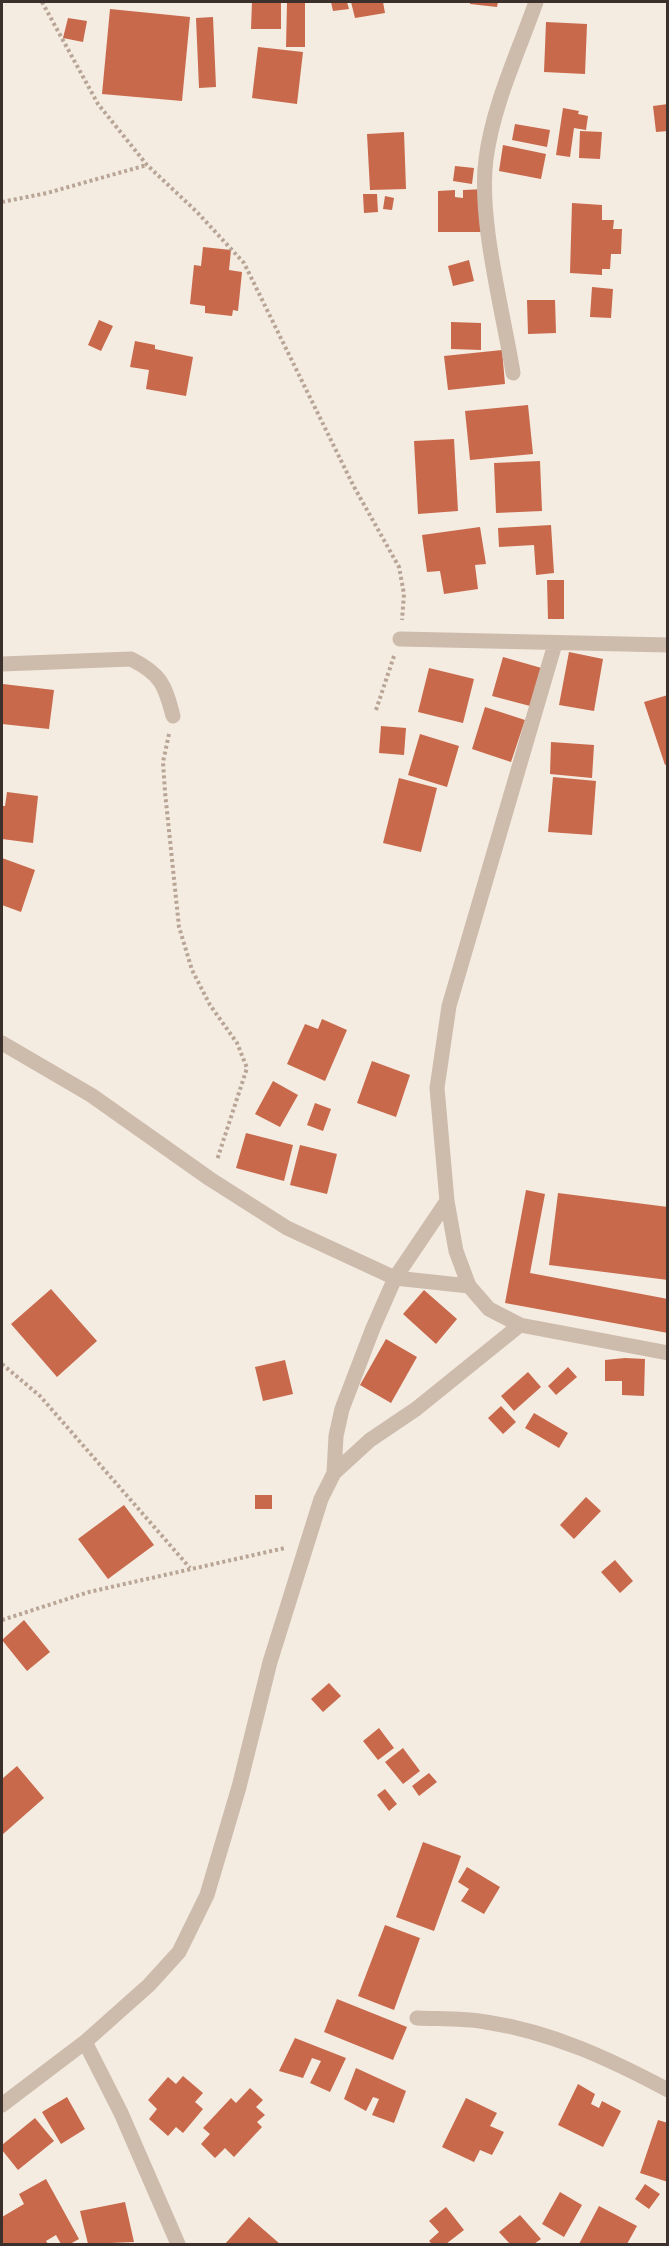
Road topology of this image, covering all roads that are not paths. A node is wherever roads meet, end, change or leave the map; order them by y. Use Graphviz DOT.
graph roads {
  1 [pos="536,2"];
  2 [pos="513,373"];
  3 [pos="400,639"];
  4 [pos="555,644"];
  5 [pos="668,645"];
  6 [pos="2,664"];
  7 [pos="172,716"];
  8 [pos="2,1043"];
  9 [pos="447,1201"];
  10 [pos="395,1278"];
  11 [pos="469,1286"];
  12 [pos="520,1325"];
  13 [pos="668,1353"];
  14 [pos="334,1473"];
  15 [pos="417,2018"];
  16 [pos="85,2042"];
  17 [pos="668,2090"];
  18 [pos="2,2105"];
  19 [pos="178,2244"];
  1 -- 2 [label="street"];
  3 -- 4 [label="street"];
  4 -- 5 [label="street"];
  4 -- 9 [label="street"];
  6 -- 7 [label="street"];
  8 -- 10 [label="street"];
  9 -- 10 [label="street"];
  9 -- 11 [label="street"];
  10 -- 11 [label="street"];
  10 -- 14 [label="street"];
  11 -- 12 [label="street"];
  12 -- 13 [label="street"];
  12 -- 14 [label="street"];
  14 -- 16 [label="street"];
  15 -- 17 [label="street"];
  16 -- 18 [label="street"];
  16 -- 19 [label="street"];
}
